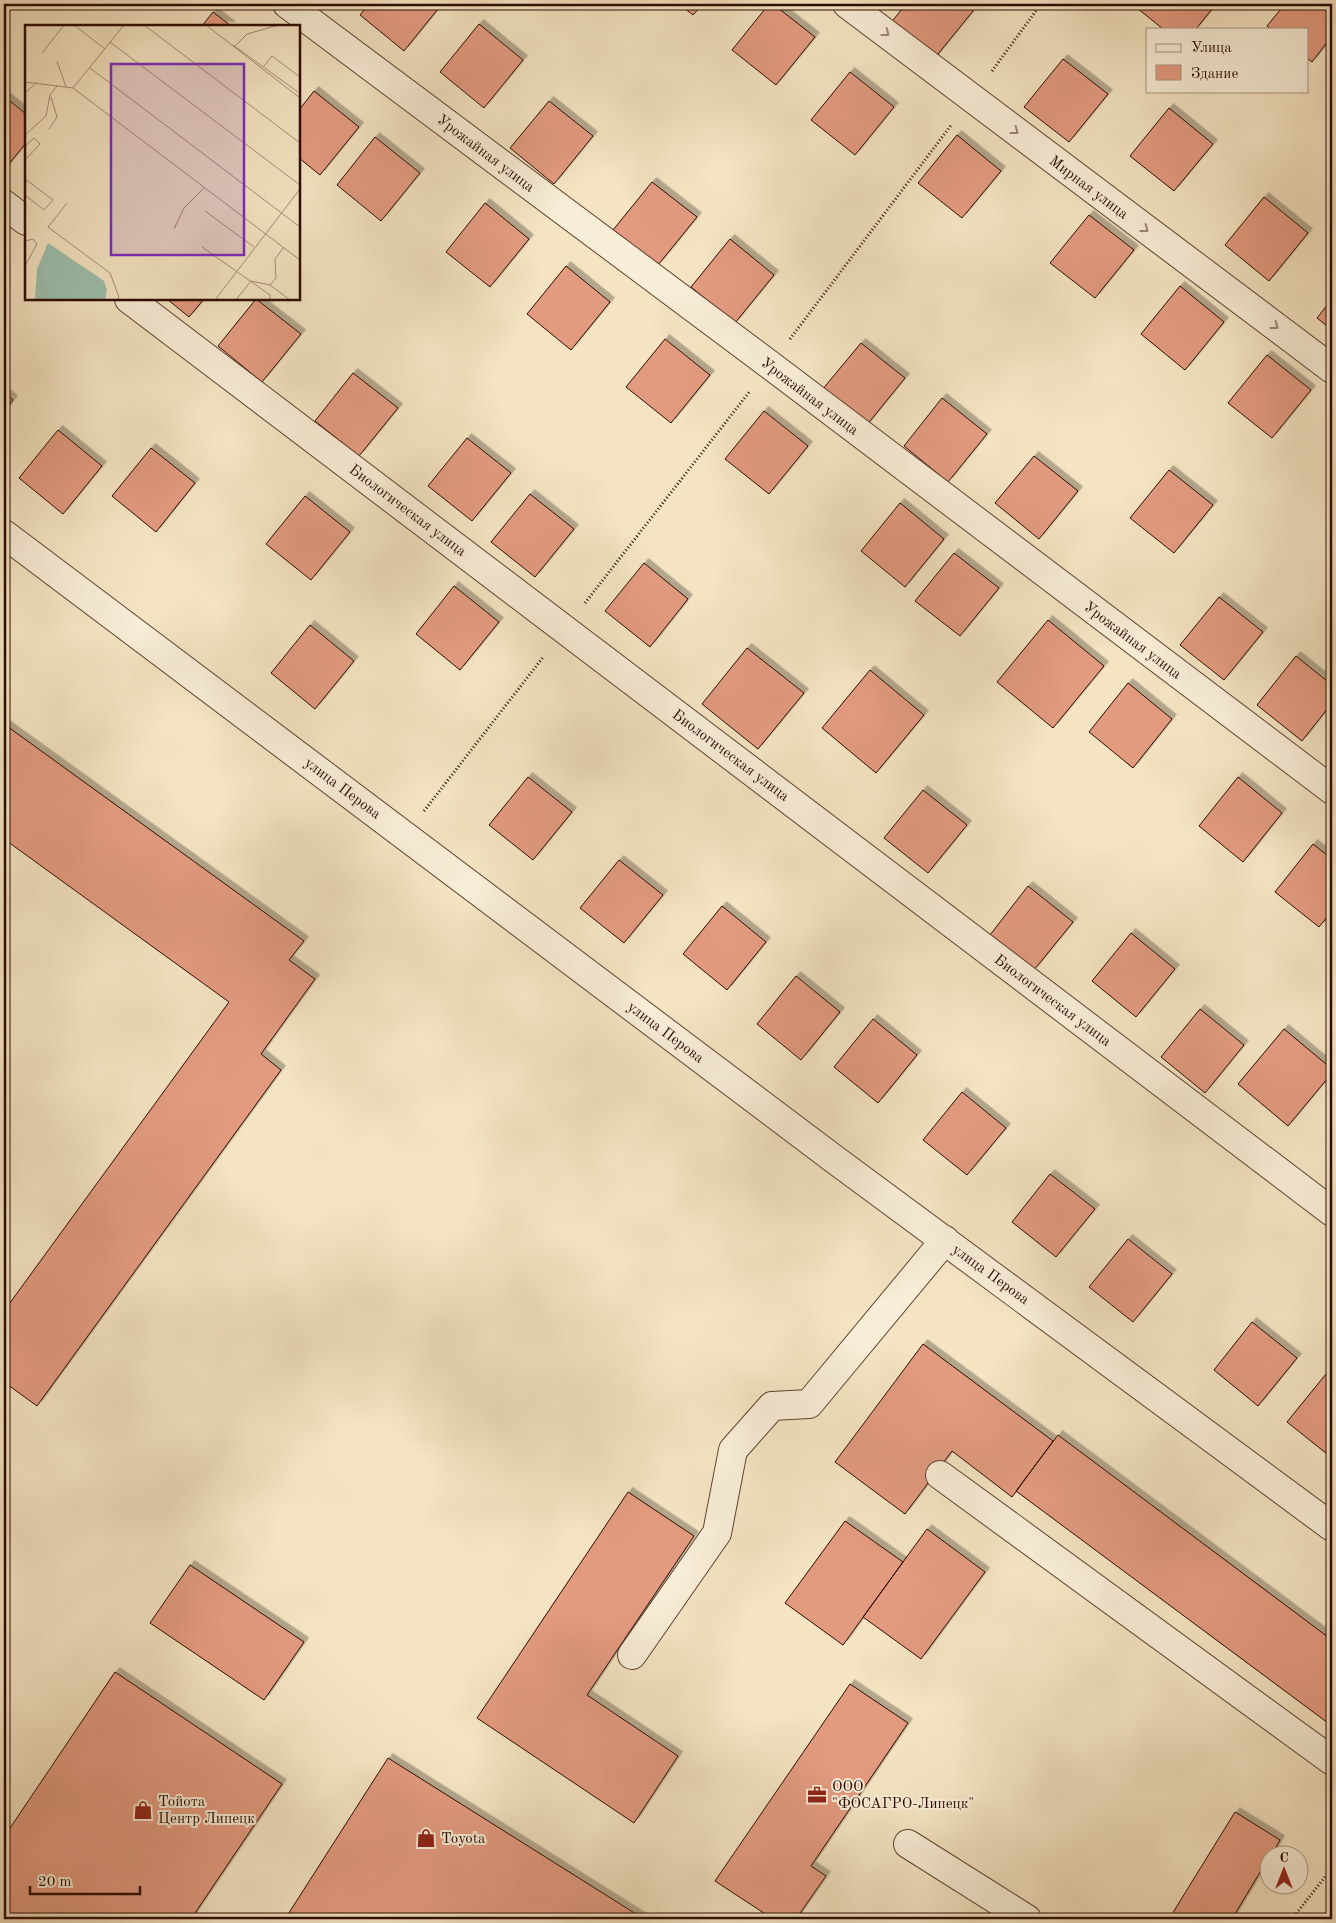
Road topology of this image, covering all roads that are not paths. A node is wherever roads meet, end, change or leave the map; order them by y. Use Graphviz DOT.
graph roads {
  1 [pos="287,4"];
  2 [pos="847,4"];
  3 [pos="4,204"];
  4 [pos="25,220"];
  5 [pos="130,300"];
  6 [pos="1332,369"];
  7 [pos="4,534"];
  8 [pos="1332,790"];
  9 [pos="1332,1212"];
  10 [pos="945,1240"];
  11 [pos="940,1475"];
  12 [pos="1332,1527"];
  13 [pos="632,1654"];
  14 [pos="1332,1761"];
  15 [pos="908,1844"];
  16 [pos="1027,1919"];
  1 -- 8 [label="street, Урожайная улица"];
  2 -- 6 [label="street, Мирная улица, one-way"];
  3 -- 4 [label="street"];
  5 -- 9 [label="street, Биологическая улица"];
  7 -- 10 [label="street, улица Перова"];
  10 -- 12 [label="street, улица Перова"];
  10 -- 13 [label="street"];
  11 -- 14 [label="street"];
  15 -- 16 [label="street"];
}
